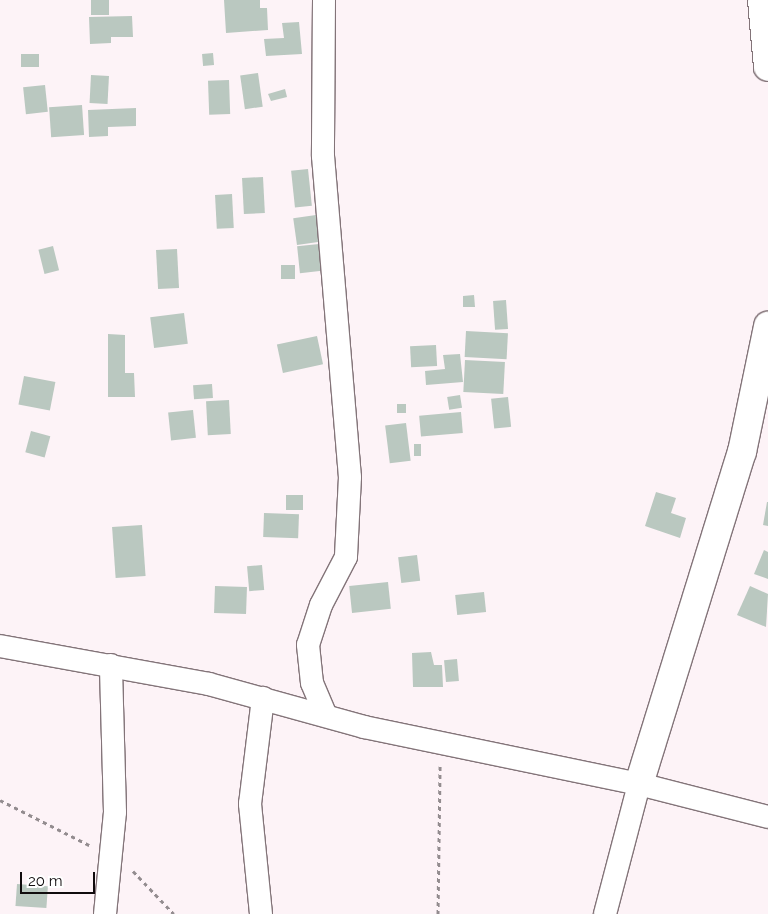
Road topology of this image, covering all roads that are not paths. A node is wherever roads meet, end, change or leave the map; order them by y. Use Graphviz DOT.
graph roads {
  1 [pos="324,0"];
  2 [pos="762,0"];
  3 [pos="768,67"];
  4 [pos="768,326"];
  5 [pos="0,646"];
  6 [pos="111,665"];
  7 [pos="263,698"];
  8 [pos="325,714"];
  9 [pos="638,784"];
  10 [pos="768,817"];
  11 [pos="105,914"];
  12 [pos="261,914"];
  13 [pos="605,914"];
  1 -- 8 [label="street"];
  2 -- 3 [label="street"];
  4 -- 9 [label="street"];
  5 -- 6 [label="street"];
  6 -- 7 [label="street"];
  6 -- 11 [label="street"];
  7 -- 8 [label="street"];
  7 -- 12 [label="street"];
  8 -- 9 [label="street"];
  9 -- 10 [label="street"];
  9 -- 13 [label="street"];
}
